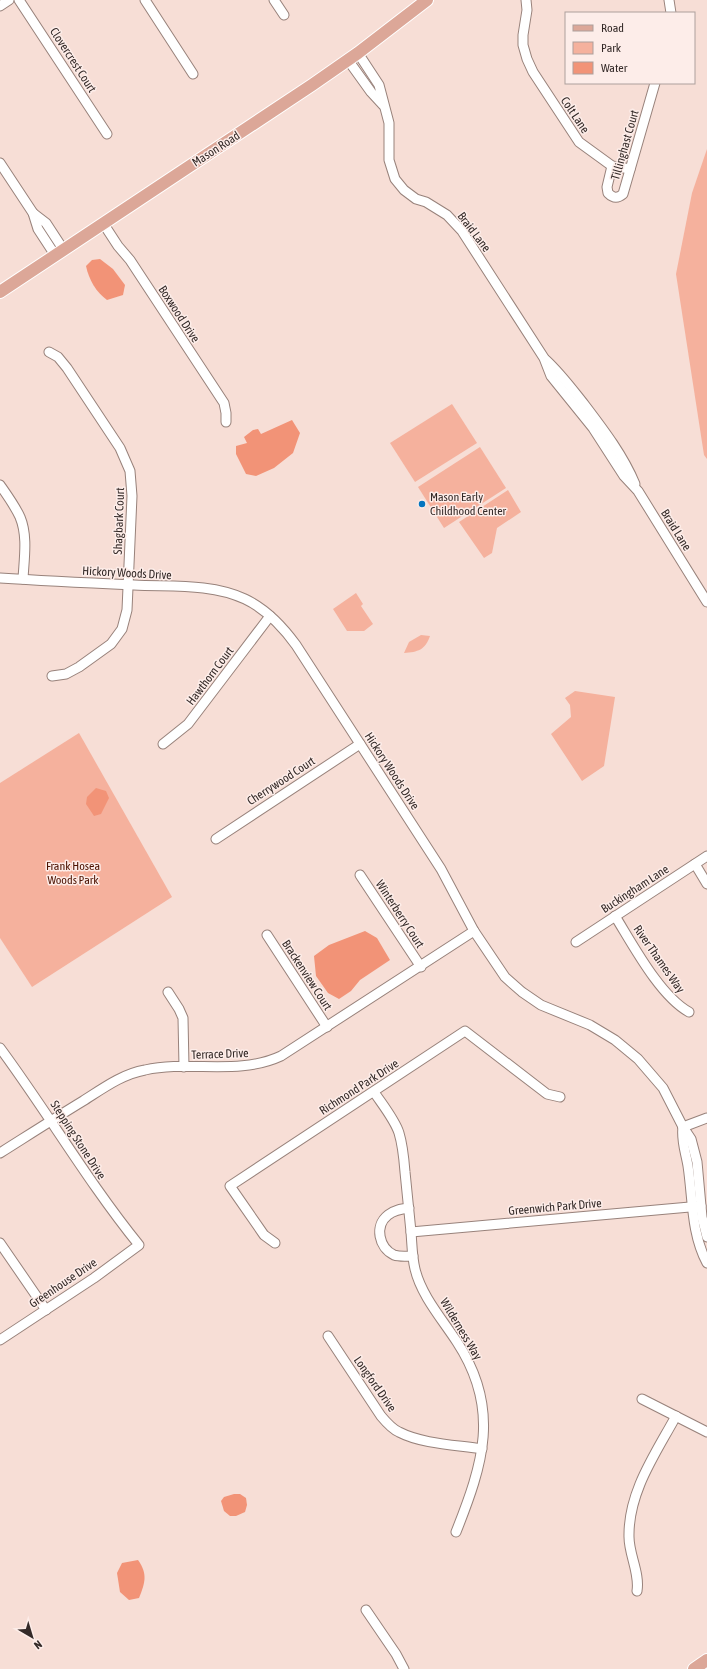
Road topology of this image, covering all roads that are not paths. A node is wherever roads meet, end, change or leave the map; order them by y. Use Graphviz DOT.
graph roads {
  1 [pos="9,0"];
  2 [pos="19,0"];
  3 [pos="145,0"];
  4 [pos="274,0"];
  5 [pos="427,0"];
  6 [pos="526,0"];
  7 [pos="669,0"];
  8 [pos="0,6"];
  9 [pos="670,12"];
  10 [pos="284,15"];
  11 [pos="353,57"];
  12 [pos="193,74"];
  13 [pos="655,84"];
  14 [pos="107,134"];
  15 [pos="0,163"];
  16 [pos="612,166"];
  17 [pos="630,169"];
  18 [pos="103,223"];
  19 [pos="59,252"];
  20 [pos="0,292"];
  21 [pos="49,352"];
  22 [pos="226,422"];
  23 [pos="0,485"];
  24 [pos="0,578"];
  25 [pos="23,580"];
  26 [pos="128,585"];
  27 [pos="707,602"];
  28 [pos="270,616"];
  29 [pos="52,676"];
  30 [pos="163,744"];
  31 [pos="360,744"];
  32 [pos="216,839"];
  33 [pos="707,856"];
  34 [pos="695,864"];
  35 [pos="360,875"];
  36 [pos="707,884"];
  37 [pos="615,916"];
  38 [pos="474,931"];
  39 [pos="268,936"];
  40 [pos="576,942"];
  41 [pos="421,967"];
  42 [pos="168,992"];
  43 [pos="689,1012"];
  44 [pos="327,1027"];
  45 [pos="0,1048"];
  46 [pos="184,1067"];
  47 [pos="374,1092"];
  48 [pos="560,1097"];
  49 [pos="707,1118"];
  50 [pos="51,1120"];
  51 [pos="683,1127"];
  52 [pos="0,1153"];
  53 [pos="697,1206"];
  54 [pos="408,1208"];
  55 [pos="411,1232"];
  56 [pos="707,1237"];
  57 [pos="0,1243"];
  58 [pos="275,1243"];
  59 [pos="139,1244"];
  60 [pos="413,1256"];
  61 [pos="707,1263"];
  62 [pos="46,1310"];
  63 [pos="328,1336"];
  64 [pos="0,1340"];
  65 [pos="642,1399"];
  66 [pos="676,1416"];
  67 [pos="707,1432"];
  68 [pos="482,1449"];
  69 [pos="456,1532"];
  70 [pos="637,1591"];
  71 [pos="366,1610"];
  72 [pos="707,1660"];
  73 [pos="404,1669"];
  74 [pos="694,1669"];
  1 -- 8 [label="street"];
  2 -- 14 [label="street, Clovercrest Court"];
  3 -- 12 [label="street"];
  4 -- 10 [label="street"];
  5 -- 11 [label="main road, Mason Road"];
  6 -- 16 [label="street, Colt Lane"];
  7 -- 9 [label="street"];
  11 -- 18 [label="main road, Mason Road"];
  11 -- 27 [label="street, Braid Lane"];
  13 -- 17 [label="street, Tillinghast Court"];
  15 -- 19 [label="street"];
  16 -- 17 [label="street, Colt Lane"];
  16 -- 17 [label="street, Tillinghast Court"];
  18 -- 19 [label="main road, Mason Road"];
  18 -- 22 [label="street, Boxwood Drive"];
  19 -- 20 [label="main road, Mason Road"];
  21 -- 26 [label="street, Shagbark Court"];
  23 -- 25 [label="street"];
  24 -- 25 [label="street, Hickory Woods Drive"];
  25 -- 26 [label="street, Hickory Woods Drive"];
  26 -- 28 [label="street, Hickory Woods Drive"];
  26 -- 29 [label="street, Shagbark Court"];
  28 -- 30 [label="street, Hawthorn Court"];
  28 -- 31 [label="street, Hickory Woods Drive"];
  31 -- 32 [label="street, Cherrywood Court"];
  31 -- 38 [label="street, Hickory Woods Drive"];
  33 -- 34 [label="street, Buckingham Lane"];
  34 -- 36 [label="street"];
  34 -- 37 [label="street, Buckingham Lane"];
  35 -- 41 [label="street, Winterberry Court"];
  37 -- 40 [label="street, Buckingham Lane"];
  37 -- 43 [label="street, River Thames Way"];
  38 -- 41 [label="street, Terrace Drive"];
  38 -- 51 [label="street, Hickory Woods Drive"];
  39 -- 44 [label="street, Brackenview Court"];
  41 -- 44 [label="street, Terrace Drive"];
  42 -- 46 [label="street"];
  44 -- 46 [label="street, Terrace Drive"];
  45 -- 50 [label="street, Stepping Stone Drive"];
  46 -- 50 [label="street, Terrace Drive"];
  47 -- 48 [label="street, Richmond Park Drive"];
  47 -- 54 [label="street, Wilderness Way"];
  47 -- 58 [label="street, Richmond Park Drive"];
  49 -- 51 [label="street"];
  50 -- 52 [label="street, Terrace Drive"];
  50 -- 59 [label="street, Stepping Stone Drive"];
  51 -- 53 [label="street, Hickory Woods Drive"];
  53 -- 55 [label="street, Greenwich Park Drive"];
  53 -- 56 [label="street, Hickory Woods Drive"];
  53 -- 61 [label="street, Hickory Woods Drive"];
  54 -- 55 [label="street, Wilderness Way"];
  54 -- 60 [label="street"];
  55 -- 60 [label="street, Wilderness Way"];
  57 -- 62 [label="street"];
  59 -- 62 [label="street, Greenhouse Drive"];
  60 -- 68 [label="street, Wilderness Way"];
  62 -- 64 [label="street, Greenhouse Drive"];
  63 -- 68 [label="street, Longford Drive"];
  65 -- 66 [label="street"];
  66 -- 67 [label="street"];
  66 -- 70 [label="street"];
  68 -- 69 [label="street, Wilderness Way"];
  71 -- 73 [label="street"];
  72 -- 74 [label="main road"];
}
